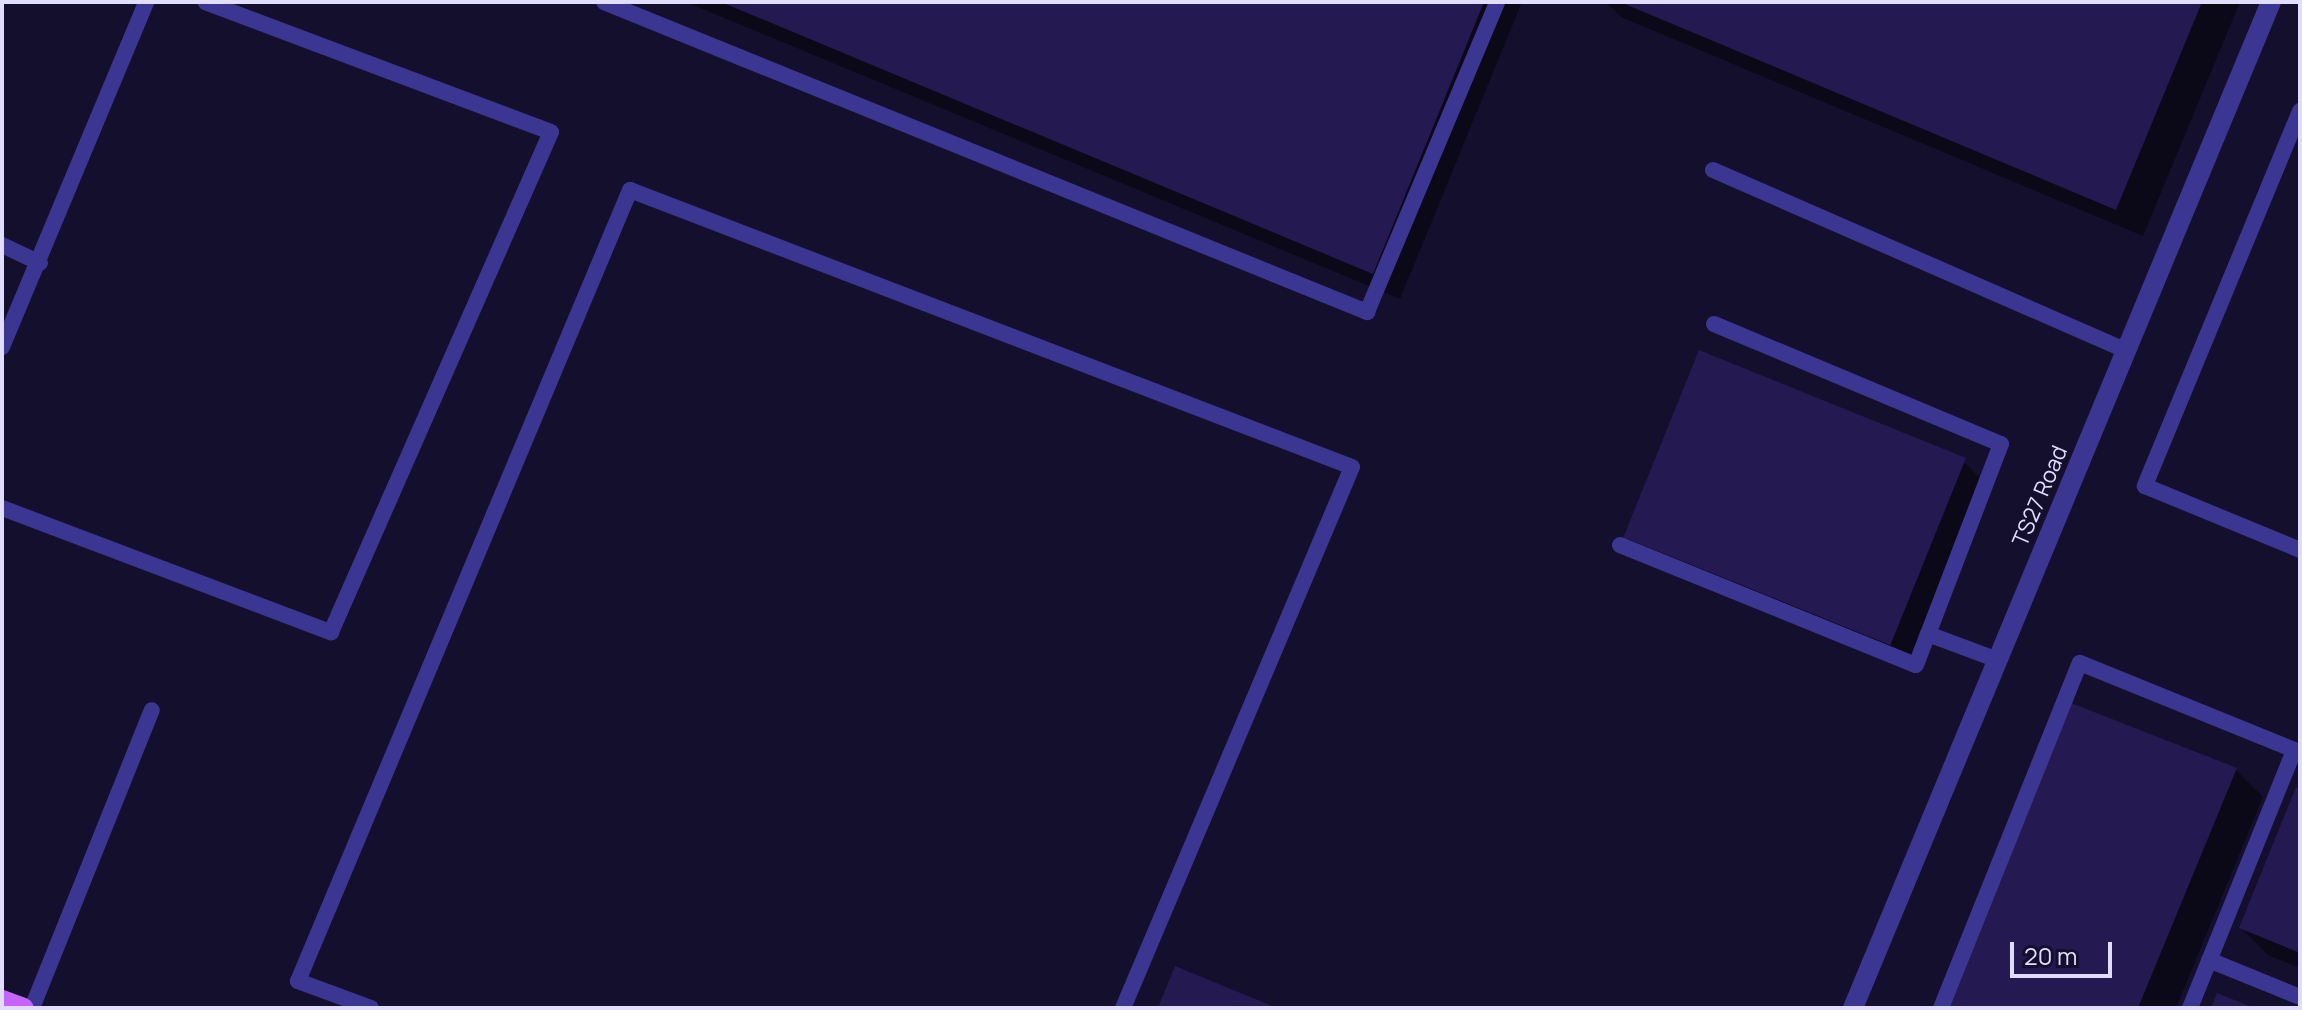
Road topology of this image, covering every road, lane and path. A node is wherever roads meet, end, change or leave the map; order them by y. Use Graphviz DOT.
graph roads {
  1 [pos="146,2"];
  2 [pos="206,2"];
  3 [pos="604,2"];
  4 [pos="1497,2"];
  5 [pos="2271,2"];
  6 [pos="2300,111"];
  7 [pos="1713,170"];
  8 [pos="2,245"];
  9 [pos="40,263"];
  10 [pos="1714,324"];
  11 [pos="2,347"];
  12 [pos="2127,351"];
  13 [pos="2,508"];
  14 [pos="1620,545"];
  15 [pos="2300,550"];
  16 [pos="1928,634"];
  17 [pos="1998,660"];
  18 [pos="152,710"];
  19 [pos="2297,752"];
  20 [pos="2209,960"];
  21 [pos="2300,997"];
  22 [pos="2,1000"];
  23 [pos="24,1008"];
  24 [pos="32,1008"];
  25 [pos="371,1008"];
  26 [pos="1123,1008"];
  27 [pos="1853,1008"];
  28 [pos="1941,1008"];
  29 [pos="2190,1008"];
  1 -- 9 [label="lane"];
  2 -- 13 [label="lane"];
  3 -- 4 [label="lane"];
  5 -- 12 [label="street, TS27 Road"];
  6 -- 15 [label="lane"];
  7 -- 12 [label="lane"];
  8 -- 9 [label="lane"];
  9 -- 11 [label="lane"];
  10 -- 16 [label="lane"];
  12 -- 17 [label="street, TS27 Road"];
  14 -- 16 [label="lane"];
  16 -- 17 [label="lane"];
  17 -- 27 [label="street, TS27 Road"];
  18 -- 24 [label="lane"];
  19 -- 20 [label="lane"];
  19 -- 28 [label="lane"];
  20 -- 21 [label="lane"];
  20 -- 29 [label="lane"];
  22 -- 23 [label="main road"];
  25 -- 26 [label="lane"];
}
